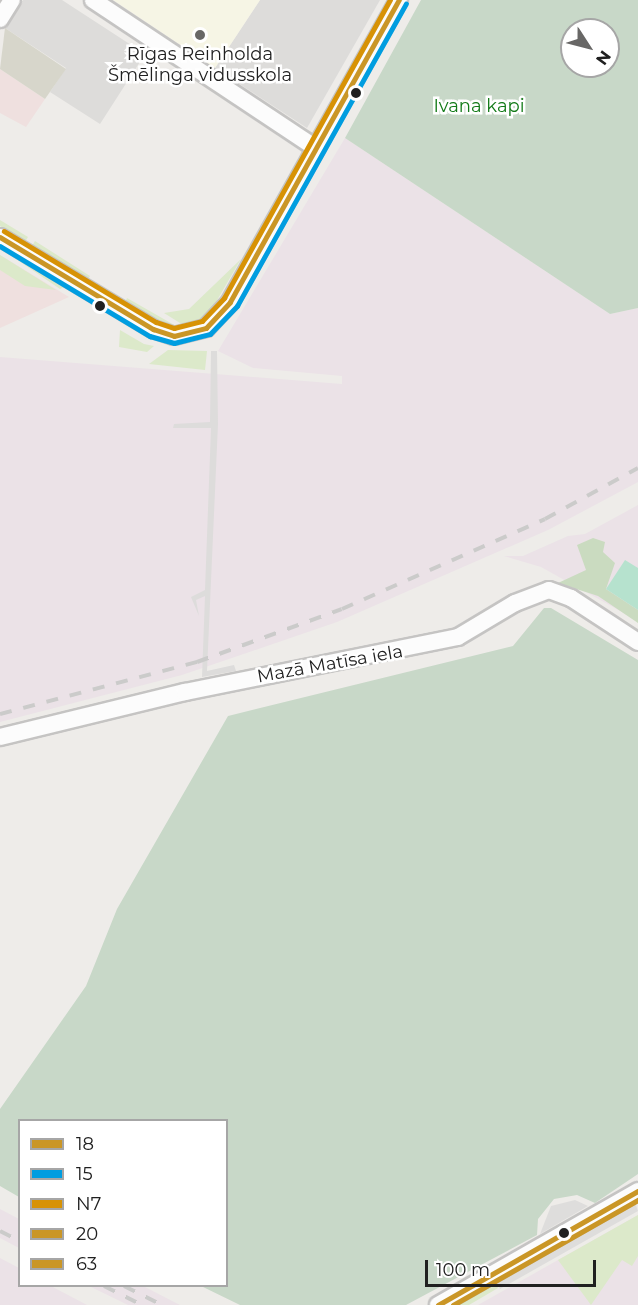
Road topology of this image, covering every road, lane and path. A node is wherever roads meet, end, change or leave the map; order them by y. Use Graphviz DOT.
graph roads {
  1 [pos="12,0"];
  2 [pos="93,0"];
  3 [pos="399,0"];
  4 [pos="0,19"];
  5 [pos="316,148"];
  6 [pos="0,237"];
  7 [pos="638,642"];
  8 [pos="0,737"];
  9 [pos="638,1191"];
  10 [pos="438,1305"];
  1 -- 4 [label="street"];
  2 -- 5 [label="street"];
  3 -- 5 [label="street"];
  5 -- 6 [label="street"];
  7 -- 8 [label="street, Mazā Matīsa iela"];
  9 -- 10 [label="street"];
}
